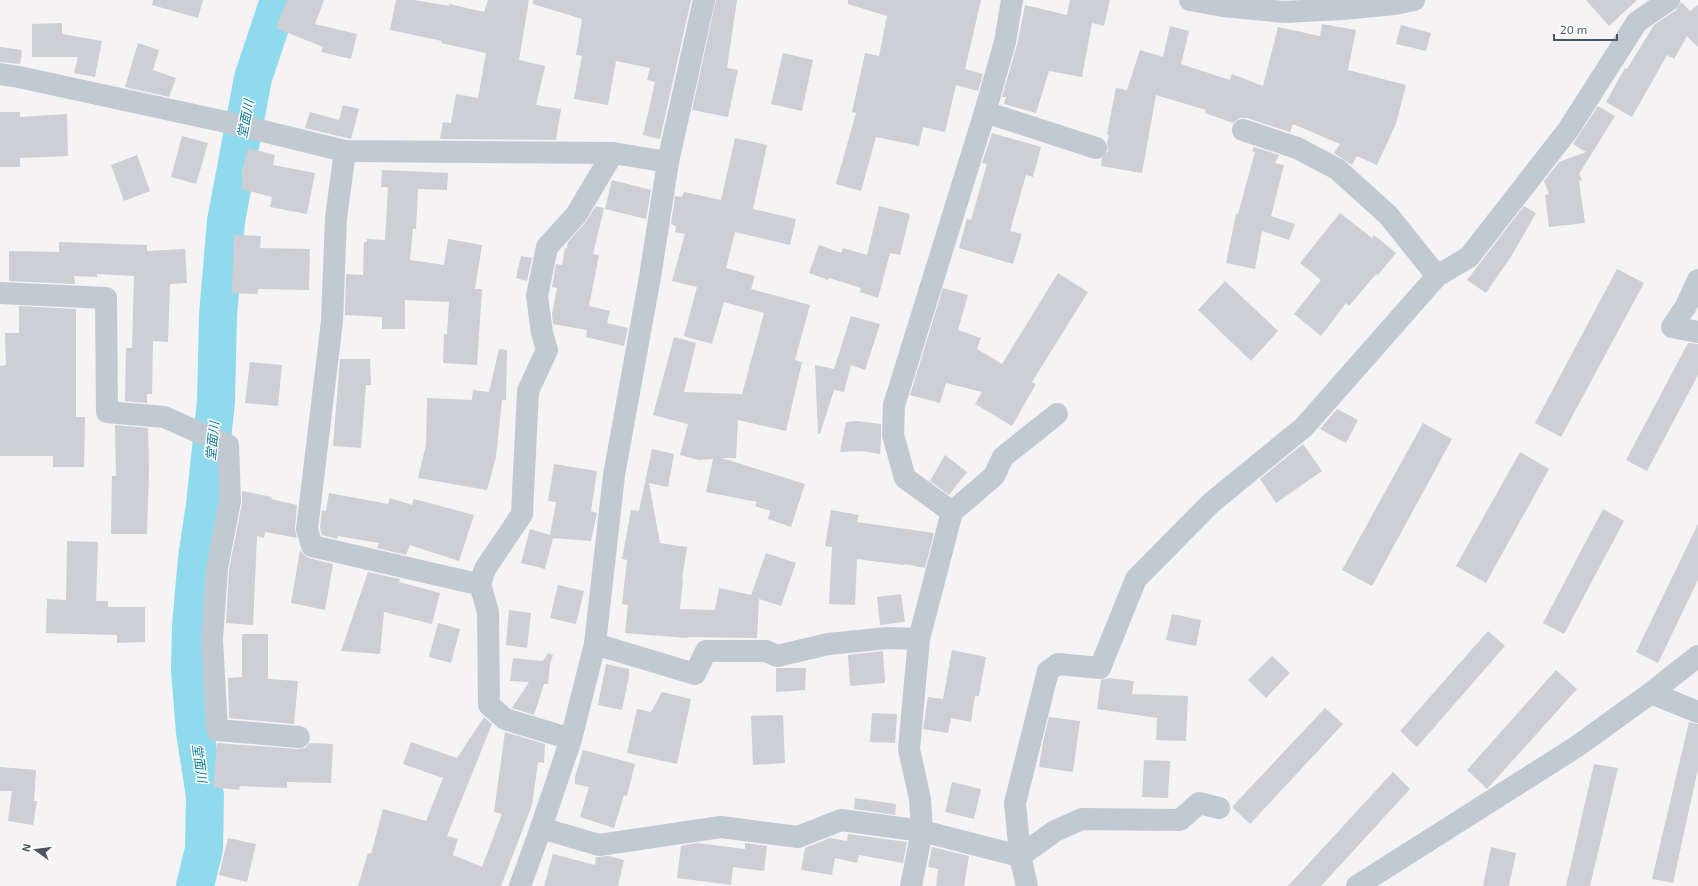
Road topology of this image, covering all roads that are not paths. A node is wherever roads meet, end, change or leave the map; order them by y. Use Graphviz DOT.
graph roads {
  1 [pos="704,0"];
  2 [pos="1012,0"];
  3 [pos="1190,0"];
  4 [pos="1414,0"];
  5 [pos="1668,0"];
  6 [pos="0,74"];
  7 [pos="985,112"];
  8 [pos="1243,130"];
  9 [pos="1096,148"];
  10 [pos="345,151"];
  11 [pos="613,153"];
  12 [pos="668,162"];
  13 [pos="1437,276"];
  14 [pos="1698,280"];
  15 [pos="0,293"];
  16 [pos="1698,332"];
  17 [pos="1057,414"];
  18 [pos="952,512"];
  19 [pos="473,583"];
  20 [pos="919,639"];
  21 [pos="595,644"];
  22 [pos="1698,656"];
  23 [pos="1651,692"];
  24 [pos="1698,712"];
  25 [pos="299,737"];
  26 [pos="571,739"];
  27 [pos="1219,808"];
  28 [pos="541,828"];
  29 [pos="922,831"];
  30 [pos="1020,856"];
  31 [pos="520,886"];
  32 [pos="911,886"];
  33 [pos="1027,886"];
  34 [pos="1357,886"];
  1 -- 12 [label="street"];
  2 -- 7 [label="street"];
  3 -- 4 [label="street"];
  5 -- 13 [label="street"];
  6 -- 10 [label="street"];
  7 -- 9 [label="street"];
  7 -- 18 [label="street"];
  8 -- 13 [label="street"];
  10 -- 11 [label="street"];
  10 -- 19 [label="street"];
  11 -- 12 [label="street"];
  11 -- 26 [label="street"];
  12 -- 21 [label="street"];
  13 -- 30 [label="street"];
  14 -- 16 [label="street"];
  15 -- 25 [label="street"];
  17 -- 18 [label="street"];
  18 -- 20 [label="street"];
  20 -- 21 [label="street"];
  20 -- 29 [label="street"];
  21 -- 26 [label="street"];
  22 -- 23 [label="street"];
  23 -- 24 [label="street"];
  23 -- 34 [label="street"];
  26 -- 28 [label="street"];
  27 -- 30 [label="street"];
  28 -- 29 [label="street"];
  28 -- 31 [label="street"];
  29 -- 30 [label="street"];
  29 -- 32 [label="street"];
  30 -- 33 [label="street"];
}
